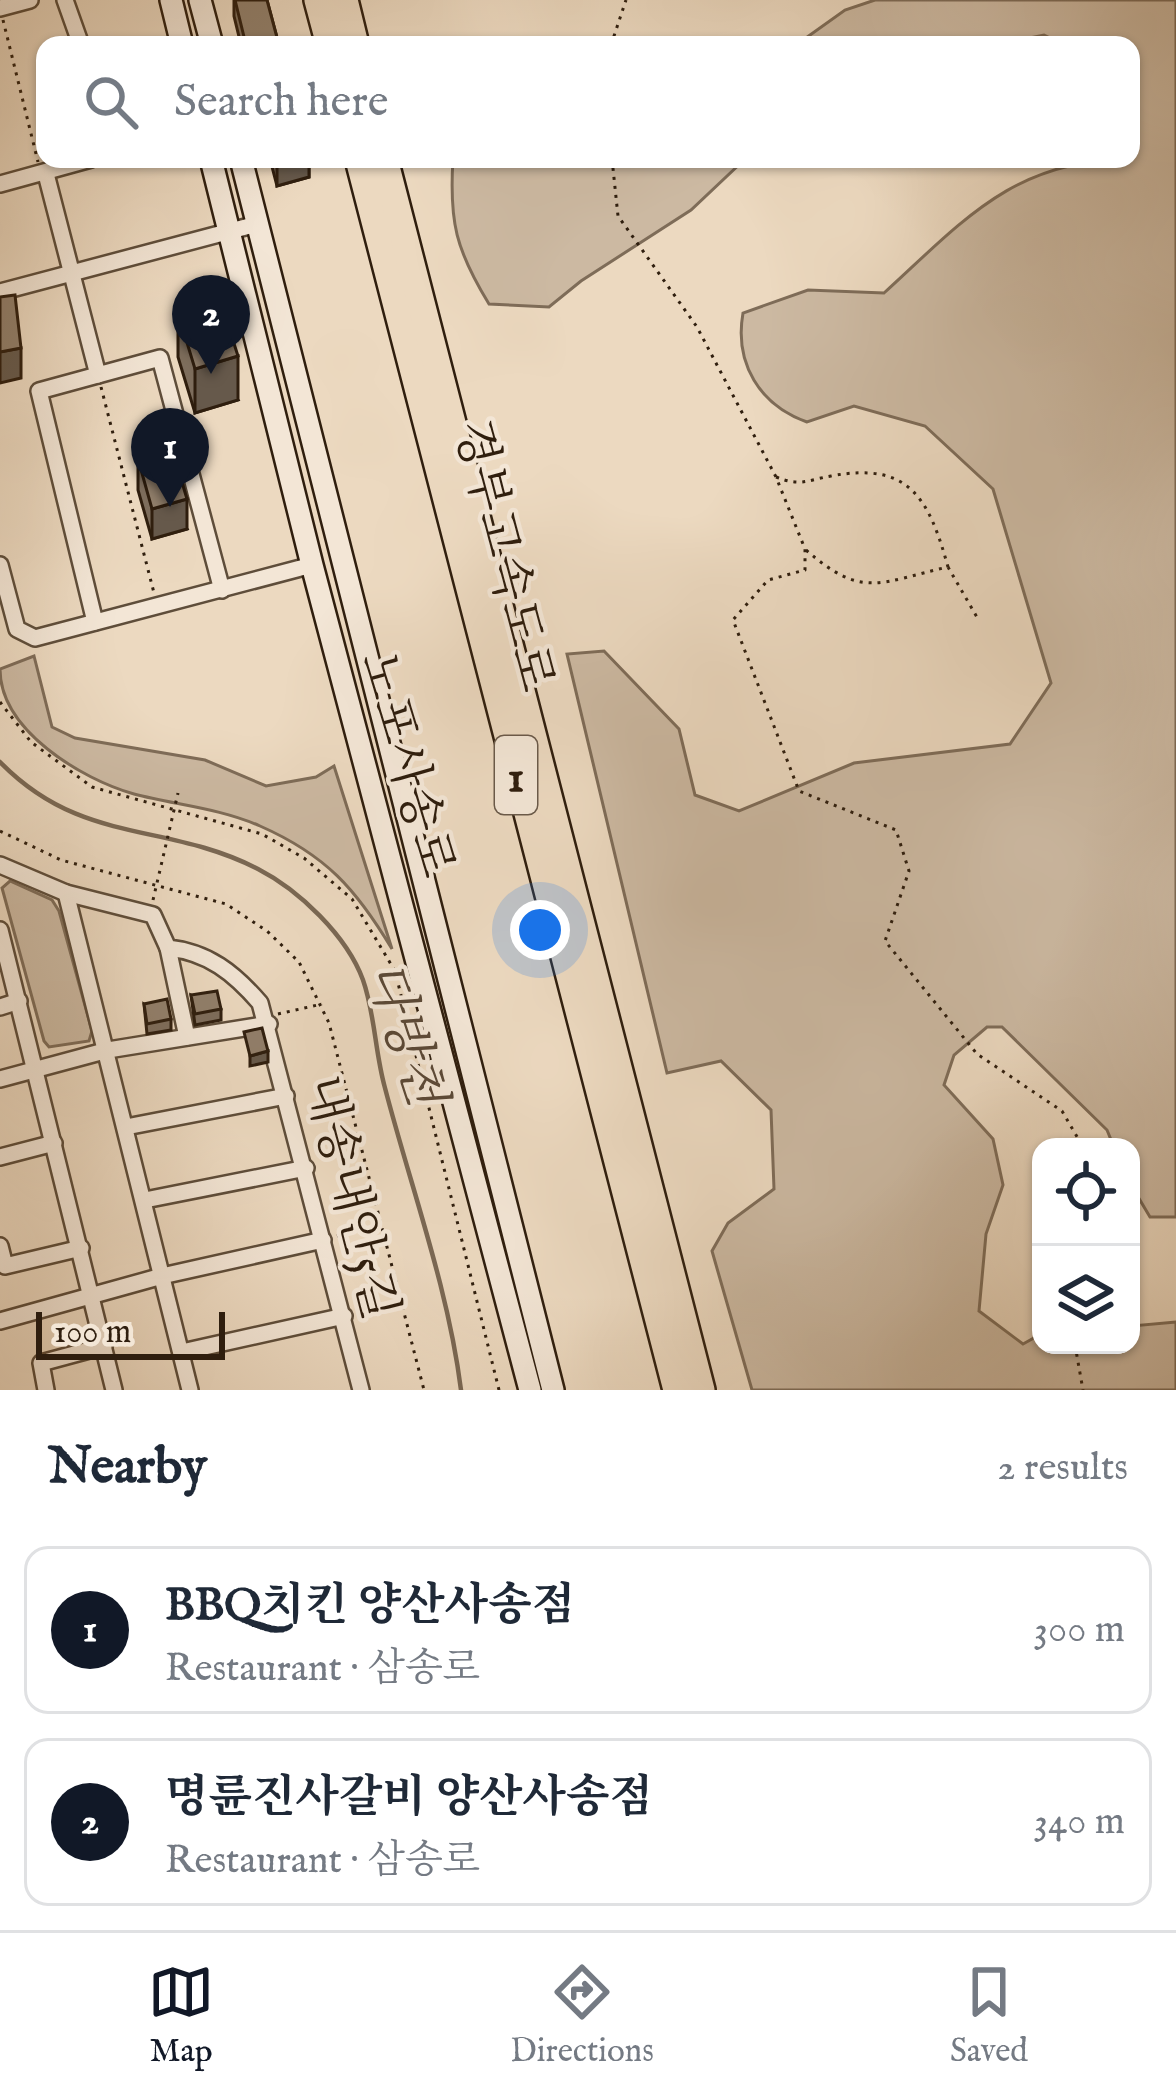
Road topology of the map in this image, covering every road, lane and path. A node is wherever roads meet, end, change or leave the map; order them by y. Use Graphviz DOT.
graph roads {
  1 [pos="30,0"];
  2 [pos="65,0"];
  3 [pos="170,0"];
  4 [pos="200,0"];
  5 [pos="318,0"];
  6 [pos="344,0"];
  7 [pos="626,0"];
  8 [pos="0,8"];
  9 [pos="78,36"];
  10 [pos="180,36"];
  11 [pos="210,36"];
  12 [pos="328,36"];
  13 [pos="353,36"];
  14 [pos="614,36"];
  15 [pos="36,145"];
  16 [pos="42,168"];
  17 [pos="65,168"];
  18 [pos="213,168"];
  19 [pos="243,168"];
  20 [pos="361,168"];
  21 [pos="387,168"];
  22 [pos="613,168"];
  23 [pos="44,175"];
  24 [pos="0,184"];
  25 [pos="257,224"];
  26 [pos="230,230"];
  27 [pos="75,272"];
  28 [pos="0,292"];
  29 [pos="98,375"];
  30 [pos="776,477"];
  31 [pos="805,549"];
  32 [pos="0,565"];
  33 [pos="312,566"];
  34 [pos="947,567"];
  35 [pos="223,590"];
  36 [pos="158,606"];
  37 [pos="978,619"];
  38 [pos="95,622"];
  39 [pos="0,702"];
  40 [pos="178,793"];
  41 [pos="173,814"];
  42 [pos="0,865"];
  43 [pos="66,893"];
  44 [pos="150,914"];
  45 [pos="0,933"];
  46 [pos="168,949"];
  47 [pos="20,1001"];
  48 [pos="323,1003"];
  49 [pos="0,1007"];
  50 [pos="267,1021"];
  51 [pos="187,1037"];
  52 [pos="108,1050"];
  53 [pos="35,1068"];
  54 [pos="0,1079"];
  55 [pos="286,1096"];
  56 [pos="126,1127"];
  57 [pos="1078,1138"];
  58 [pos="54,1143"];
  59 [pos="0,1157"];
  60 [pos="306,1168"];
  61 [pos="145,1200"];
  62 [pos="382,1225"];
  63 [pos="323,1240"];
  64 [pos="0,1246"];
  65 [pos="81,1248"];
  66 [pos="162,1276"];
  67 [pos="93,1297"];
  68 [pos="344,1316"];
  69 [pos="0,1321"];
  70 [pos="104,1346"];
  71 [pos="182,1352"];
  72 [pos="1077,1354"];
  73 [pos="46,1390"];
  74 [pos="114,1390"];
  75 [pos="190,1390"];
  76 [pos="361,1390"];
  77 [pos="499,1390"];
  78 [pos="530,1390"];
  79 [pos="553,1390"];
  80 [pos="676,1390"];
  81 [pos="701,1390"];
  82 [pos="1083,1390"];
  1 -- 8 [label="street"];
  2 -- 9 [label="street"];
  3 -- 10 [label="main road"];
  4 -- 11 [label="main road"];
  5 -- 12 [label="highway"];
  6 -- 13 [label="highway"];
  7 -- 14 [label="path"];
  8 -- 15 [label="path"];
  16 -- 23 [label="path"];
  17 -- 23 [label="street"];
  18 -- 26 [label="main road, 노포사송로"];
  19 -- 25 [label="main road, 노포사송로"];
  20 -- 80 [label="highway, 경부고속도로 / 1"];
  21 -- 81 [label="highway, 경부고속도로 / 1"];
  22 -- 30 [label="path"];
  23 -- 24 [label="street"];
  23 -- 27 [label="street"];
  25 -- 26 [label="street"];
  25 -- 79 [label="main road, 노포사송로"];
  26 -- 27 [label="street"];
  26 -- 33 [label="main road, 노포사송로"];
  27 -- 28 [label="street"];
  27 -- 29 [label="street"];
  29 -- 35 [label="street"];
  29 -- 36 [label="path"];
  29 -- 38 [label="street"];
  30 -- 31 [label="path"];
  30 -- 34 [label="path"];
  31 -- 34 [label="path"];
  31 -- 57 [label="path"];
  32 -- 38 [label="street"];
  33 -- 35 [label="street"];
  33 -- 78 [label="main road, 노포사송로"];
  34 -- 37 [label="path"];
  35 -- 36 [label="street"];
  36 -- 38 [label="street"];
  39 -- 41 [label="path"];
  40 -- 41 [label="path"];
  41 -- 44 [label="path"];
  41 -- 77 [label="path"];
  42 -- 43 [label="street"];
  43 -- 44 [label="street"];
  43 -- 52 [label="street"];
  44 -- 46 [label="street"];
  45 -- 47 [label="street"];
  46 -- 50 [label="street"];
  46 -- 51 [label="street"];
  47 -- 49 [label="street"];
  47 -- 53 [label="street"];
  48 -- 50 [label="path"];
  50 -- 51 [label="street"];
  50 -- 55 [label="street, 내송내안5길"];
  51 -- 52 [label="street"];
  52 -- 53 [label="street"];
  52 -- 56 [label="street"];
  53 -- 54 [label="street"];
  53 -- 58 [label="street"];
  55 -- 56 [label="street"];
  55 -- 60 [label="street, 내송내안5길"];
  56 -- 61 [label="street"];
  58 -- 59 [label="street"];
  58 -- 65 [label="street"];
  60 -- 61 [label="street"];
  60 -- 63 [label="street, 내송내안5길"];
  61 -- 66 [label="street"];
  62 -- 63 [label="path"];
  63 -- 66 [label="street"];
  63 -- 68 [label="street, 내송내안5길"];
  64 -- 65 [label="street"];
  65 -- 67 [label="street"];
  66 -- 67 [label="street"];
  66 -- 71 [label="street"];
  67 -- 69 [label="street"];
  67 -- 70 [label="street"];
  68 -- 71 [label="street"];
  68 -- 76 [label="street, 내송내안5길"];
  70 -- 73 [label="street"];
  70 -- 74 [label="street"];
  71 -- 75 [label="street"];
  72 -- 82 [label="path"];
}
